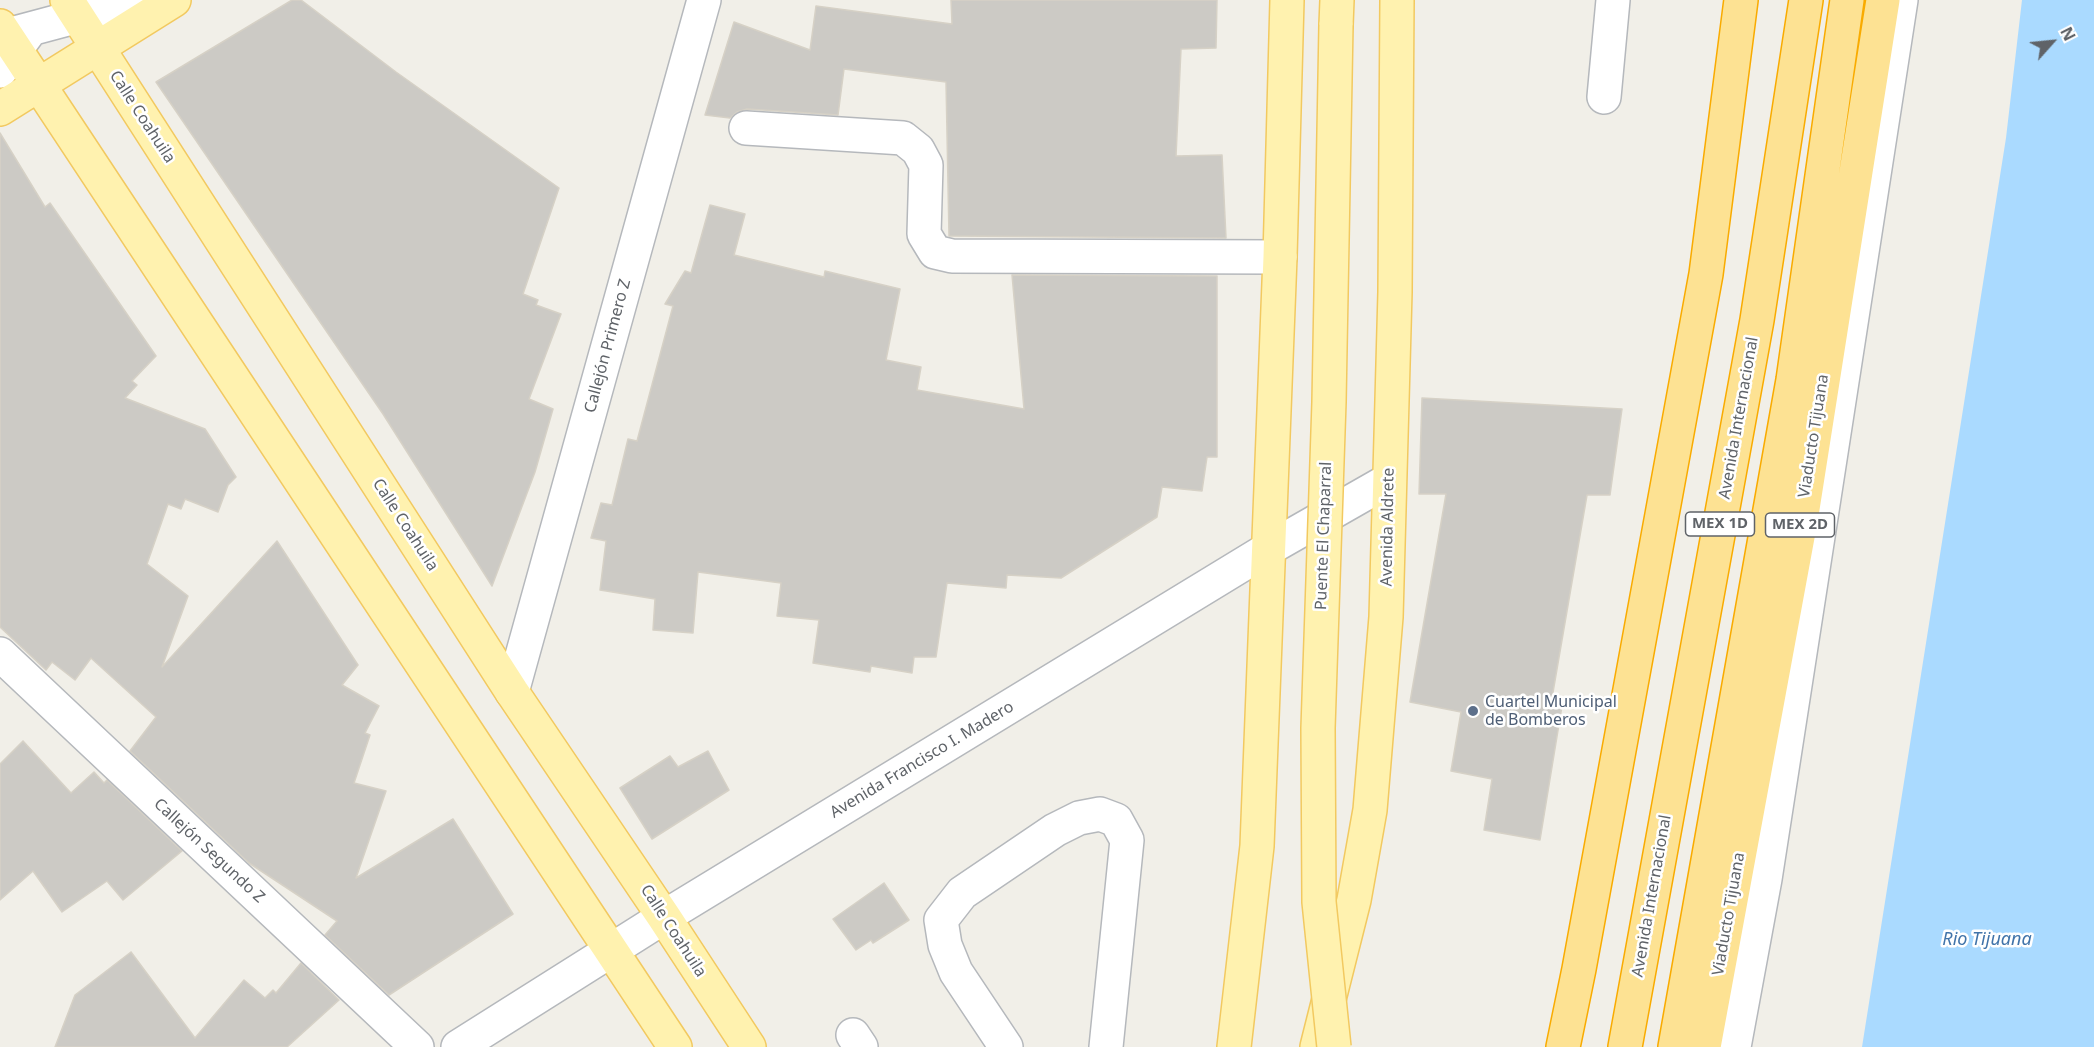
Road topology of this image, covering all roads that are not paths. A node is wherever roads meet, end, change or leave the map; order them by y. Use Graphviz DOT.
graph roads {
  1 [pos="128,0"];
  2 [pos="174,0"];
  3 [pos="704,0"];
  4 [pos="1287,0"];
  5 [pos="1397,0"];
  6 [pos="1613,0"];
  7 [pos="1741,0"];
  8 [pos="1806,0"];
  9 [pos="1847,0"];
  10 [pos="1883,0"];
  11 [pos="1901,0"];
  12 [pos="67,6"];
  13 [pos="1336,12"];
  14 [pos="9,42"];
  15 [pos="98,48"];
  16 [pos="39,86"];
  17 [pos="1604,98"];
  18 [pos="0,109"];
  19 [pos="746,128"];
  20 [pos="1280,257"];
  21 [pos="1389,480"];
  22 [pos="1268,549"];
  23 [pos="0,654"];
  24 [pos="512,692"];
  25 [pos="664,917"];
  26 [pos="612,950"];
  27 [pos="417,1047"];
  28 [pos="458,1047"];
  29 [pos="675,1047"];
  30 [pos="749,1047"];
  31 [pos="1006,1047"];
  32 [pos="1106,1047"];
  33 [pos="1234,1047"];
  34 [pos="1317,1047"];
  35 [pos="1334,1047"];
  36 [pos="1563,1047"];
  37 [pos="1625,1047"];
  38 [pos="1675,1047"];
  39 [pos="1704,1047"];
  40 [pos="1734,1047"];
  1 -- 12 [label="street"];
  2 -- 15 [label="main road"];
  3 -- 24 [label="street, Callejón Primero Z"];
  4 -- 20 [label="main road"];
  5 -- 21 [label="main road, Avenida Aldrete"];
  6 -- 17 [label="street"];
  7 -- 36 [label="highway, MEX 1D"];
  8 -- 37 [label="highway, Avenida Internacional / MEX 1D"];
  9 -- 38 [label="highway, Viaducto Tijuana / MEX 2D"];
  10 -- 39 [label="highway, Viaducto Tijuana / MEX 2D"];
  11 -- 40 [label="street"];
  12 -- 14 [label="street"];
  12 -- 15 [label="main road, Calle Coahuila"];
  13 -- 35 [label="main road, Puente El Chaparral, bridge"];
  14 -- 16 [label="main road"];
  15 -- 16 [label="main road"];
  15 -- 24 [label="main road, Calle Coahuila"];
  16 -- 18 [label="main road"];
  16 -- 26 [label="main road"];
  19 -- 20 [label="street"];
  20 -- 22 [label="main road"];
  21 -- 22 [label="street, Avenida Francisco I. Madero"];
  21 -- 34 [label="main road, Avenida Aldrete"];
  22 -- 25 [label="street, Avenida Francisco I. Madero"];
  22 -- 33 [label="main road"];
  23 -- 27 [label="street, Callejón Segundo Z"];
  24 -- 25 [label="main road, Calle Coahuila"];
  25 -- 26 [label="street, Avenida Francisco I. Madero"];
  25 -- 30 [label="main road, Calle Coahuila"];
  26 -- 28 [label="street, Avenida Francisco I. Madero"];
  26 -- 29 [label="main road"];
  31 -- 32 [label="street"];
}
